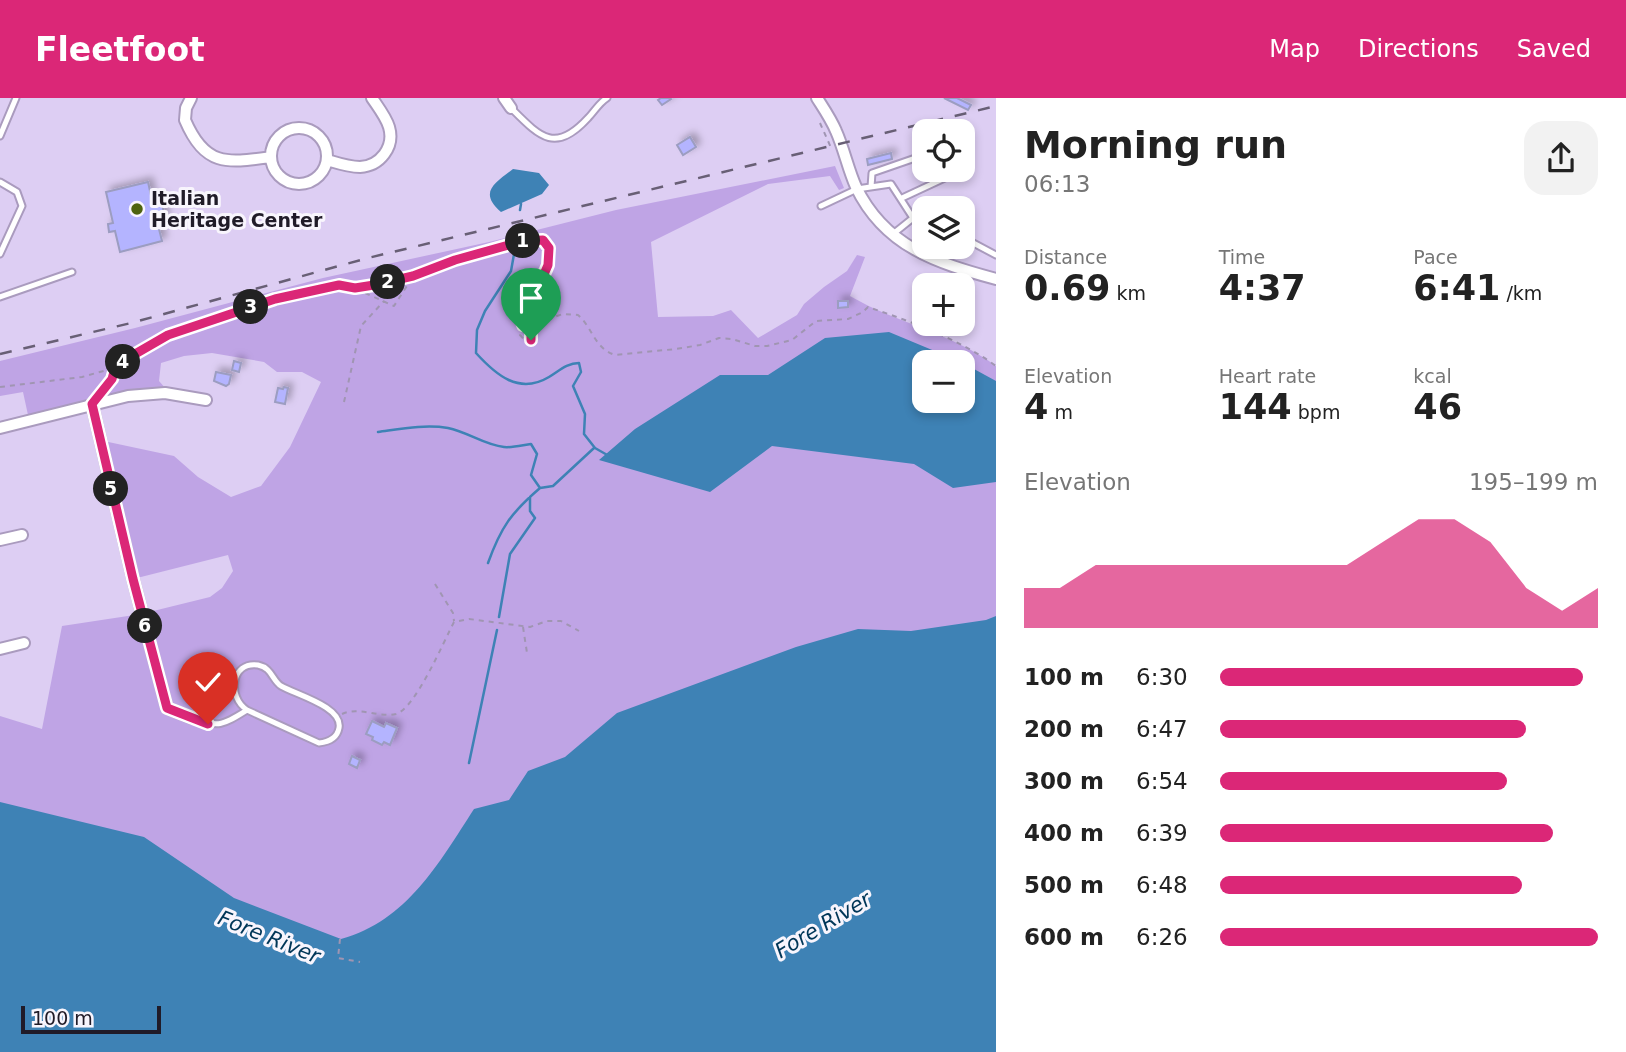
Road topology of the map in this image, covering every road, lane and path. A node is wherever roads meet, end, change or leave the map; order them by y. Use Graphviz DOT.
graph roads {
  1 [pos="16,98"];
  2 [pos="191,98"];
  3 [pos="372,98"];
  4 [pos="504,98"];
  5 [pos="607,98"];
  6 [pos="817,98"];
  7 [pos="511,108"];
  8 [pos="818,119"];
  9 [pos="0,136"];
  10 [pos="832,151"];
  11 [pos="271,157"];
  12 [pos="912,159"];
  13 [pos="327,160"];
  14 [pos="0,182"];
  15 [pos="936,182"];
  16 [pos="871,187"];
  17 [pos="857,189"];
  18 [pos="902,198"];
  19 [pos="821,206"];
  20 [pos="912,216"];
  21 [pos="912,219"];
  22 [pos="893,234"];
  23 [pos="975,244"];
  24 [pos="0,254"];
  25 [pos="996,256"];
  26 [pos="72,272"];
  27 [pos="413,276"];
  28 [pos="996,279"];
  29 [pos="355,288"];
  30 [pos="0,297"];
  31 [pos="384,301"];
  32 [pos="523,325"];
  33 [pos="531,326"];
  34 [pos="116,365"];
  35 [pos="996,366"];
  36 [pos="0,387"];
  37 [pos="206,400"];
  38 [pos="344,402"];
  39 [pos="92,404"];
  40 [pos="0,428"];
  41 [pos="22,535"];
  42 [pos="0,540"];
  43 [pos="435,584"];
  44 [pos="454,622"];
  45 [pos="523,626"];
  46 [pos="579,631"];
  47 [pos="24,643"];
  48 [pos="0,649"];
  49 [pos="527,653"];
  50 [pos="247,710"];
  51 [pos="337,716"];
  52 [pos="192,718"];
  53 [pos="341,939"];
  54 [pos="360,962"];
  1 -- 9 [label="lane"];
  2 -- 11 [label="street"];
  3 -- 13 [label="street"];
  4 -- 7 [label="street"];
  5 -- 7 [label="lane"];
  6 -- 17 [label="street"];
  8 -- 10 [label="path"];
  11 -- 13 [label="street"];
  11 -- 13 [label="street"];
  12 -- 16 [label="lane"];
  14 -- 24 [label="lane"];
  15 -- 18 [label="lane"];
  16 -- 17 [label="lane"];
  16 -- 18 [label="lane"];
  17 -- 19 [label="lane"];
  17 -- 22 [label="street"];
  18 -- 20 [label="lane"];
  21 -- 22 [label="lane"];
  22 -- 28 [label="street"];
  23 -- 25 [label="lane"];
  26 -- 30 [label="lane"];
  27 -- 29 [label="path"];
  27 -- 31 [label="path"];
  27 -- 32 [label="path"];
  29 -- 31 [label="path"];
  29 -- 34 [label="path"];
  31 -- 38 [label="path"];
  32 -- 33 [label="path"];
  32 -- 33 [label="path"];
  33 -- 35 [label="path"];
  34 -- 36 [label="path"];
  34 -- 39 [label="path"];
  37 -- 39 [label="street"];
  39 -- 40 [label="street"];
  39 -- 52 [label="street"];
  41 -- 42 [label="street"];
  43 -- 44 [label="path"];
  44 -- 45 [label="path"];
  44 -- 51 [label="path"];
  45 -- 46 [label="path"];
  45 -- 49 [label="path"];
  47 -- 48 [label="street"];
  50 -- 51 [label="lane"];
  50 -- 51 [label="lane"];
  50 -- 52 [label="lane"];
  53 -- 54 [label="path"];
}
